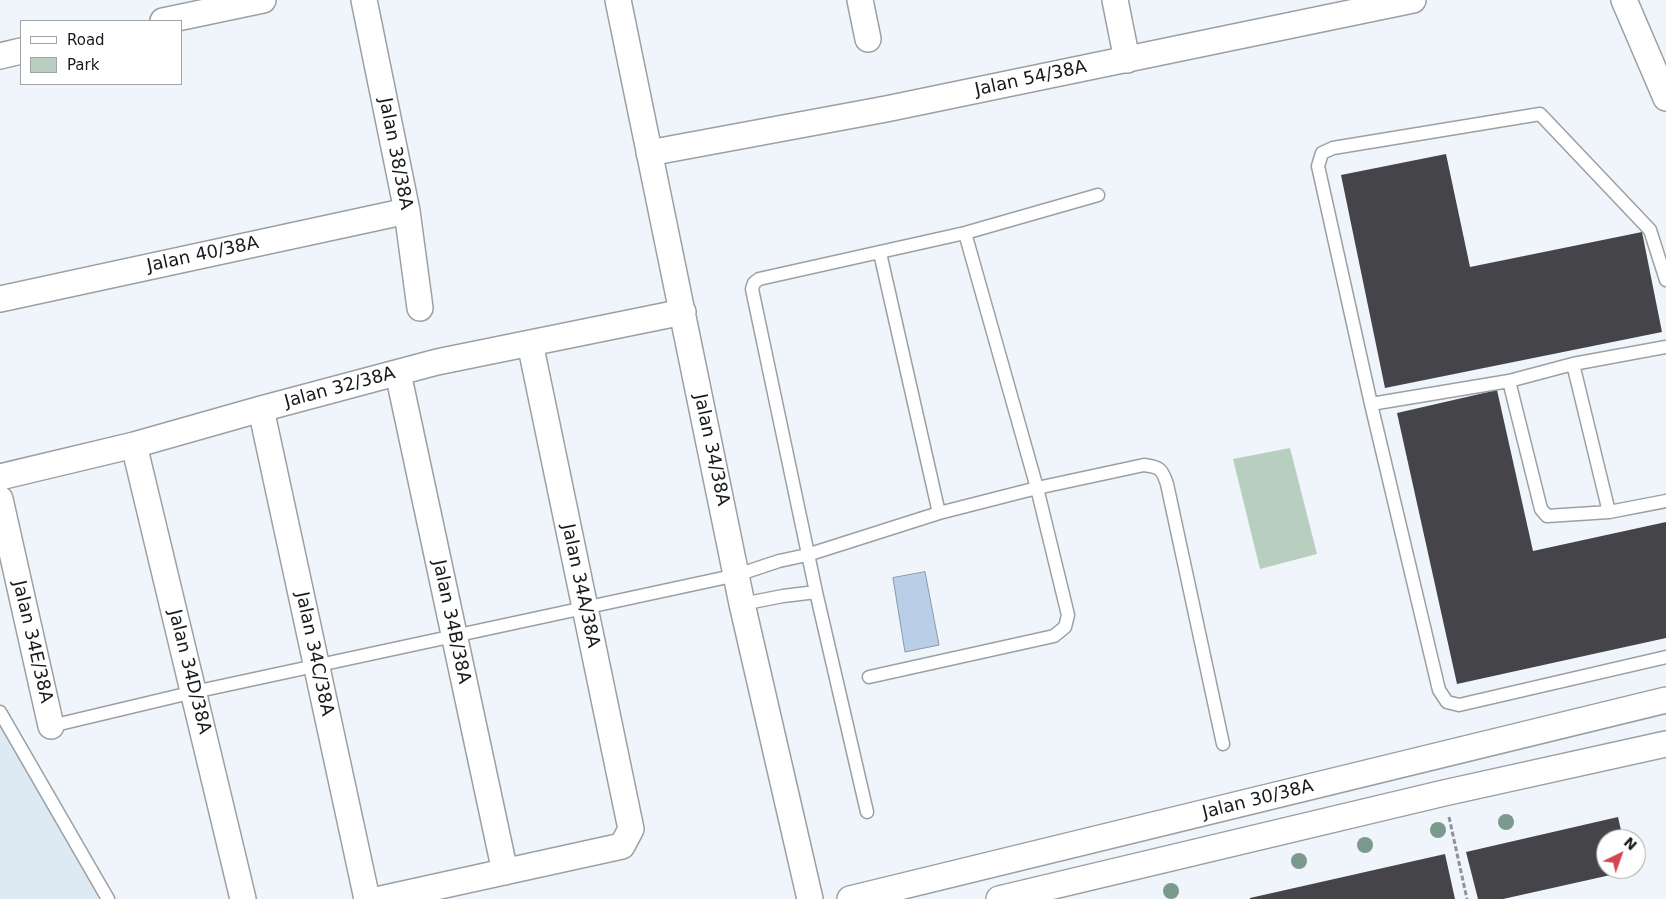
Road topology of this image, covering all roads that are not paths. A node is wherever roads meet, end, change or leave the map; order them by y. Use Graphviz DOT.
graph roads {
  1 [pos="263,0"];
  2 [pos="364,0"];
  3 [pos="618,0"];
  4 [pos="860,0"];
  5 [pos="1115,0"];
  6 [pos="1413,0"];
  7 [pos="1624,0"];
  8 [pos="168,20"];
  9 [pos="868,39"];
  10 [pos="20,51"];
  11 [pos="0,56"];
  12 [pos="1126,60"];
  13 [pos="1666,98"];
  14 [pos="649,153"];
  15 [pos="1098,195"];
  16 [pos="407,211"];
  17 [pos="965,233"];
  18 [pos="880,252"];
  19 [pos="1666,280"];
  20 [pos="0,300"];
  21 [pos="420,308"];
  22 [pos="682,312"];
  23 [pos="530,343"];
  24 [pos="1666,347"];
  25 [pos="1573,364"];
  26 [pos="398,373"];
  27 [pos="1510,382"];
  28 [pos="1371,404"];
  29 [pos="260,409"];
  30 [pos="134,445"];
  31 [pos="0,477"];
  32 [pos="1037,488"];
  33 [pos="0,499"];
  34 [pos="1666,501"];
  35 [pos="1609,512"];
  36 [pos="939,513"];
  37 [pos="807,556"];
  38 [pos="737,575"];
  39 [pos="816,592"];
  40 [pos="742,604"];
  41 [pos="585,607"];
  42 [pos="454,636"];
  43 [pos="1666,657"];
  44 [pos="316,666"];
  45 [pos="869,677"];
  46 [pos="194,692"];
  47 [pos="1666,700"];
  48 [pos="0,712"];
  49 [pos="51,726"];
  50 [pos="1223,744"];
  51 [pos="1666,744"];
  52 [pos="867,812"];
  53 [pos="505,872"];
  54 [pos="108,899"];
  55 [pos="243,899"];
  56 [pos="367,899"];
  57 [pos="381,899"];
  58 [pos="810,899"];
  59 [pos="850,899"];
  60 [pos="999,899"];
  1 -- 8 [label="street"];
  2 -- 16 [label="street, Jalan 38/38A"];
  3 -- 14 [label="street, Jalan 34/38A"];
  4 -- 9 [label="street"];
  5 -- 12 [label="street"];
  6 -- 12 [label="street, Jalan 54/38A"];
  7 -- 13 [label="street"];
  10 -- 11 [label="street"];
  12 -- 14 [label="street, Jalan 54/38A"];
  14 -- 22 [label="street, Jalan 34/38A"];
  15 -- 17 [label="lane"];
  16 -- 20 [label="street, Jalan 40/38A"];
  16 -- 21 [label="street, Jalan 38/38A"];
  17 -- 18 [label="lane"];
  17 -- 32 [label="lane"];
  18 -- 36 [label="lane"];
  18 -- 37 [label="lane"];
  19 -- 28 [label="lane"];
  22 -- 23 [label="street, Jalan 32/38A"];
  22 -- 38 [label="street, Jalan 34/38A"];
  23 -- 26 [label="street, Jalan 32/38A"];
  23 -- 41 [label="street, Jalan 34A/38A"];
  24 -- 25 [label="lane"];
  25 -- 27 [label="lane"];
  25 -- 35 [label="lane"];
  26 -- 29 [label="street, Jalan 32/38A"];
  26 -- 42 [label="street, Jalan 34B/38A"];
  27 -- 28 [label="lane"];
  27 -- 35 [label="lane"];
  28 -- 43 [label="lane"];
  29 -- 30 [label="street, Jalan 32/38A"];
  29 -- 44 [label="street, Jalan 34C/38A"];
  30 -- 31 [label="street, Jalan 32/38A"];
  30 -- 46 [label="street, Jalan 34D/38A"];
  32 -- 36 [label="lane"];
  32 -- 45 [label="lane"];
  32 -- 50 [label="lane"];
  33 -- 49 [label="street, Jalan 34E/38A"];
  34 -- 35 [label="lane"];
  36 -- 37 [label="lane"];
  37 -- 38 [label="lane"];
  37 -- 39 [label="lane"];
  38 -- 40 [label="street, Jalan 34/38A"];
  38 -- 41 [label="lane"];
  39 -- 40 [label="lane"];
  39 -- 52 [label="lane"];
  40 -- 58 [label="street, Jalan 34/38A"];
  41 -- 42 [label="lane"];
  41 -- 53 [label="street, Jalan 34A/38A"];
  42 -- 44 [label="lane"];
  42 -- 53 [label="street, Jalan 34B/38A"];
  44 -- 46 [label="lane"];
  44 -- 56 [label="street, Jalan 34C/38A"];
  46 -- 49 [label="lane"];
  46 -- 55 [label="street, Jalan 34D/38A"];
  47 -- 59 [label="street, Jalan 30/38A"];
  48 -- 54 [label="lane"];
  51 -- 60 [label="street, Jalan 30/38A"];
  53 -- 57 [label="street"];
}
